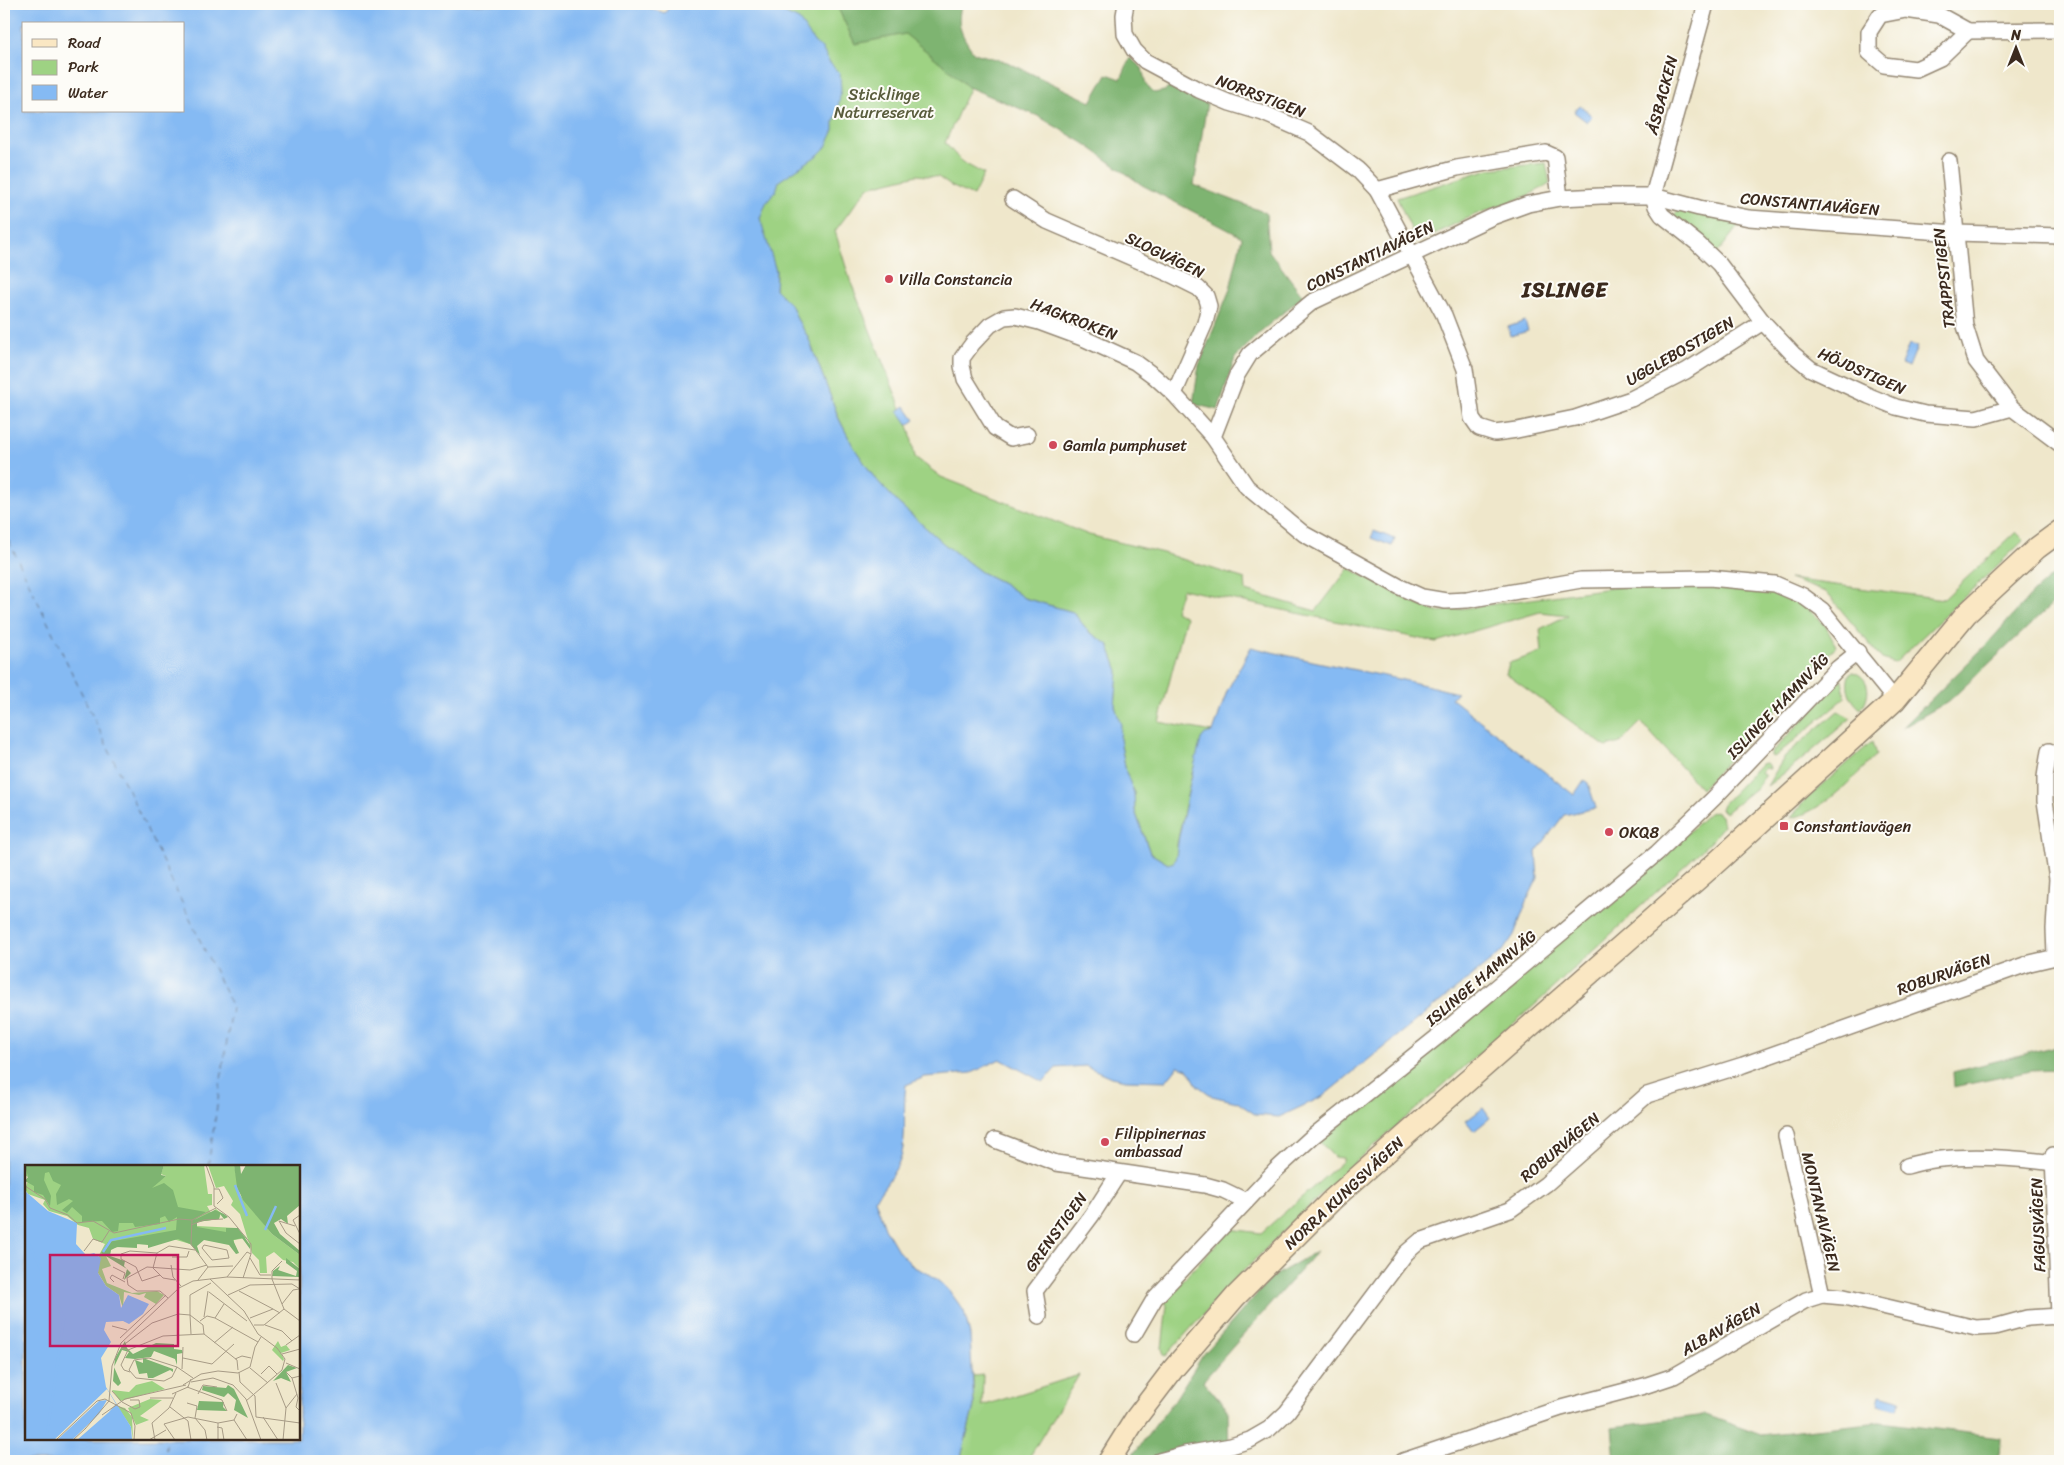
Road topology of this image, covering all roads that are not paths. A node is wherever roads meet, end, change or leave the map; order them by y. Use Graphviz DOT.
graph roads {
  1 [pos="1126,4"];
  2 [pos="1706,4"];
  3 [pos="2060,30"];
  4 [pos="1968,32"];
  5 [pos="1950,161"];
  6 [pos="1376,190"];
  7 [pos="1653,196"];
  8 [pos="1560,198"];
  9 [pos="1013,199"];
  10 [pos="1956,234"];
  11 [pos="2060,236"];
  12 [pos="1411,256"];
  13 [pos="1763,322"];
  14 [pos="1174,394"];
  15 [pos="2012,408"];
  16 [pos="1495,433"];
  17 [pos="1027,436"];
  18 [pos="1213,437"];
  19 [pos="2060,444"];
  20 [pos="2060,531"];
  21 [pos="1858,652"];
  22 [pos="1895,700"];
  23 [pos="2049,751"];
  24 [pos="2058,956"];
  25 [pos="1786,1136"];
  26 [pos="995,1140"];
  27 [pos="1907,1166"];
  28 [pos="1119,1173"];
  29 [pos="1246,1201"];
  30 [pos="1822,1295"];
  31 [pos="1039,1316"];
  32 [pos="2059,1316"];
  33 [pos="1134,1334"];
  34 [pos="1109,1461"];
  35 [pos="1159,1461"];
  36 [pos="1403,1461"];
  1 -- 6 [label="street, NORRSTIGEN"];
  2 -- 7 [label="street, ÅSBACKEN"];
  3 -- 4 [label="street"];
  4 -- 4 [label="street"];
  5 -- 10 [label="street, TRAPPSTIGEN"];
  6 -- 8 [label="street"];
  6 -- 12 [label="street, NORRSTIGEN"];
  7 -- 8 [label="street, CONSTANTIAVÄGEN"];
  7 -- 10 [label="street, CONSTANTIAVÄGEN"];
  7 -- 13 [label="street, HÖJDSTIGEN"];
  8 -- 12 [label="street, CONSTANTIAVÄGEN"];
  9 -- 14 [label="street, SLOGVÄGEN"];
  10 -- 11 [label="street, CONSTANTIAVÄGEN"];
  10 -- 15 [label="street, TRAPPSTIGEN"];
  12 -- 16 [label="street, NORRSTIGEN"];
  12 -- 18 [label="street, CONSTANTIAVÄGEN"];
  13 -- 15 [label="street, HÖJDSTIGEN"];
  13 -- 16 [label="street, UGGLEBOSTIGEN"];
  14 -- 17 [label="street, HAGKROKEN"];
  14 -- 18 [label="street, HAGKROKEN"];
  15 -- 19 [label="street, TRAPPSTIGEN"];
  18 -- 21 [label="street"];
  20 -- 22 [label="main road"];
  21 -- 22 [label="street"];
  21 -- 29 [label="street, ISLINGE HAMNVÄG"];
  22 -- 34 [label="main road, NORRA KUNGSVÄGEN"];
  23 -- 24 [label="street, ROBURVÄGEN"];
  24 -- 35 [label="street, ROBURVÄGEN"];
  25 -- 30 [label="street, MONTANAVÄGEN"];
  26 -- 28 [label="street, GRENSTIGEN"];
  27 -- 32 [label="street, FAGUSVÄGEN"];
  28 -- 29 [label="street, GRENSTIGEN"];
  28 -- 31 [label="street, GRENSTIGEN"];
  29 -- 33 [label="street, ISLINGE HAMNVÄG"];
  30 -- 32 [label="street, ALBAVÄGEN"];
  30 -- 36 [label="street, ALBAVÄGEN"];
}
